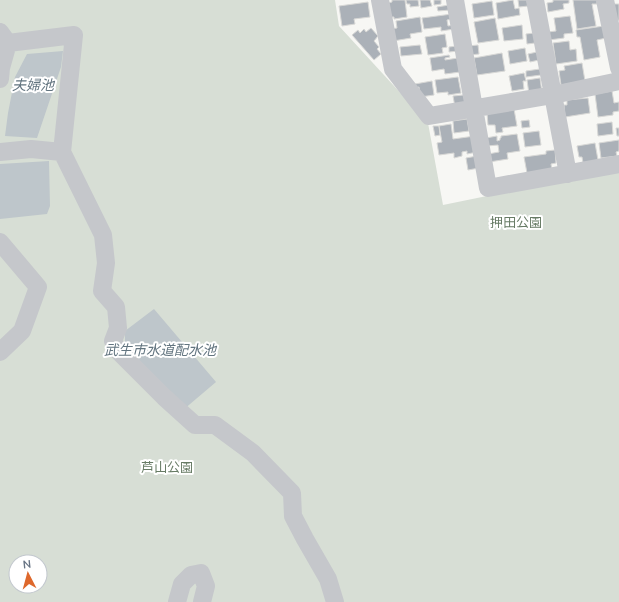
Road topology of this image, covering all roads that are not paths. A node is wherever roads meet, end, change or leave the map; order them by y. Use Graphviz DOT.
graph roads {
  1 [pos="380,0"];
  2 [pos="455,0"];
  3 [pos="535,0"];
  4 [pos="604,0"];
  5 [pos="615,27"];
  6 [pos="4,38"];
  7 [pos="619,68"];
  8 [pos="0,79"];
  9 [pos="619,81"];
  10 [pos="553,95"];
  11 [pos="475,108"];
  12 [pos="0,152"];
  13 [pos="62,152"];
  14 [pos="619,164"];
  15 [pos="568,174"];
  16 [pos="0,242"];
  17 [pos="0,352"];
  18 [pos="177,602"];
  19 [pos="202,602"];
  20 [pos="335,602"];
  1 -- 11 [label="street"];
  2 -- 11 [label="street"];
  3 -- 10 [label="street"];
  4 -- 5 [label="street"];
  5 -- 7 [label="street"];
  6 -- 8 [label="street"];
  6 -- 13 [label="street"];
  9 -- 10 [label="street"];
  10 -- 11 [label="street"];
  10 -- 15 [label="street"];
  11 -- 15 [label="street"];
  12 -- 13 [label="street"];
  13 -- 20 [label="street"];
  14 -- 15 [label="street"];
  16 -- 17 [label="street"];
  18 -- 19 [label="street"];
}
